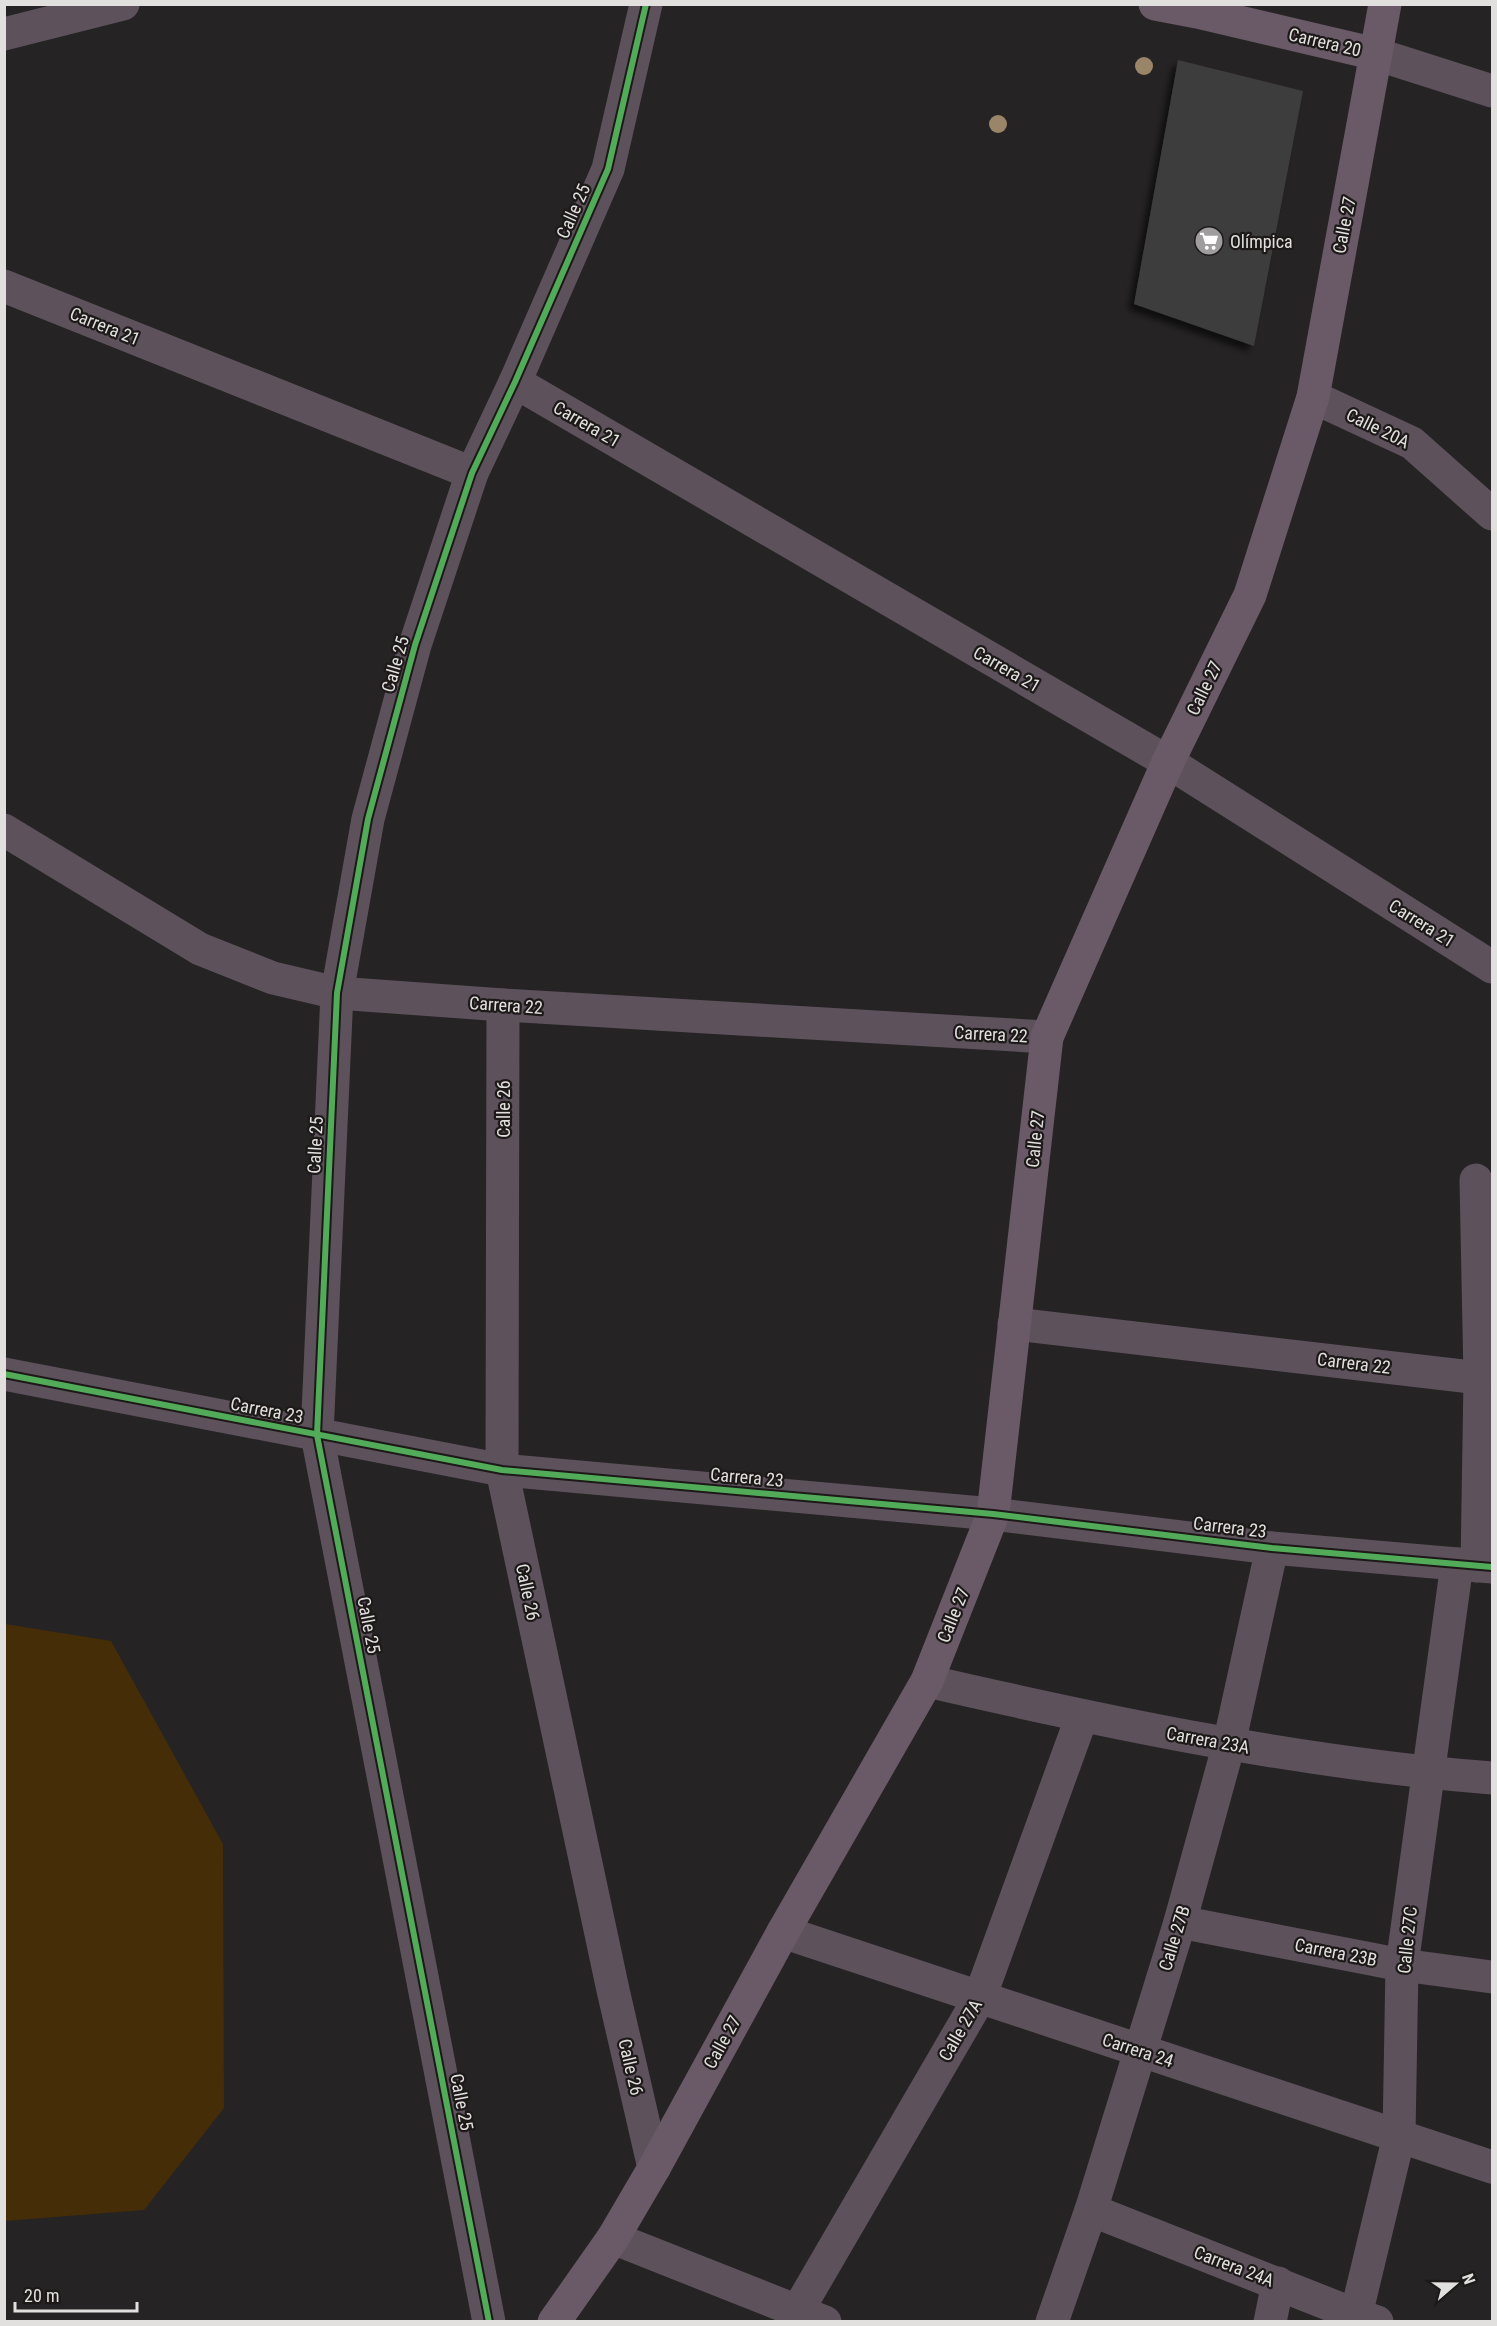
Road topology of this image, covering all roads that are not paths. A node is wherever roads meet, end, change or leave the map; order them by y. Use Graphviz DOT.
graph roads {
  1 [pos="123,4"];
  2 [pos="646,4"];
  3 [pos="1155,4"];
  4 [pos="1385,4"];
  5 [pos="1198,8"];
  6 [pos="4,34"];
  7 [pos="1376,54"];
  8 [pos="1492,91"];
  9 [pos="4,286"];
  10 [pos="515,382"];
  11 [pos="1312,397"];
  12 [pos="472,473"];
  13 [pos="1492,514"];
  14 [pos="1168,762"];
  15 [pos="4,830"];
  16 [pos="1492,968"];
  17 [pos="338,993"];
  18 [pos="503,1005"];
  19 [pos="1047,1037"];
  20 [pos="1476,1180"];
  21 [pos="1014,1324"];
  22 [pos="4,1374"];
  23 [pos="1480,1378"];
  24 [pos="317,1435"];
  25 [pos="502,1470"];
  26 [pos="993,1514"];
  27 [pos="1272,1548"];
  28 [pos="1476,1565"];
  29 [pos="927,1681"];
  30 [pos="1082,1716"];
  31 [pos="1229,1744"];
  32 [pos="1429,1773"];
  33 [pos="1492,1778"];
  34 [pos="1180,1922"];
  35 [pos="783,1932"];
  36 [pos="1402,1965"];
  37 [pos="1492,1977"];
  38 [pos="980,1997"];
  39 [pos="1139,2050"];
  40 [pos="1399,2136"];
  41 [pos="1492,2167"];
  42 [pos="654,2168"];
  43 [pos="1091,2210"];
  44 [pos="613,2238"];
  45 [pos="1278,2283"];
  46 [pos="805,2318"];
  47 [pos="1366,2318"];
  48 [pos="489,2322"];
  49 [pos="554,2322"];
  50 [pos="1052,2322"];
  51 [pos="1270,2322"];
  1 -- 6 [label="street"];
  2 -- 10 [label="street, Calle 25"];
  3 -- 5 [label="main road, Carrera 20"];
  4 -- 7 [label="main road, Calle 27"];
  5 -- 7 [label="main road, Carrera 20"];
  7 -- 8 [label="street, Carrera 20"];
  7 -- 11 [label="main road, Calle 27"];
  9 -- 12 [label="street, Carrera 21"];
  10 -- 12 [label="street, Calle 25"];
  10 -- 14 [label="street, Carrera 21"];
  11 -- 13 [label="street, Calle 20A"];
  11 -- 14 [label="main road, Calle 27"];
  12 -- 17 [label="street, Calle 25"];
  14 -- 16 [label="street, Carrera 21"];
  14 -- 19 [label="main road, Calle 27"];
  15 -- 17 [label="street, Carrera 22"];
  17 -- 18 [label="street, Carrera 22"];
  17 -- 24 [label="street, Calle 25"];
  18 -- 19 [label="street, Carrera 22"];
  18 -- 25 [label="street, Calle 26"];
  19 -- 21 [label="main road, Calle 27"];
  20 -- 23 [label="street, Calle 27C"];
  21 -- 23 [label="street, Carrera 22"];
  21 -- 26 [label="main road, Calle 27"];
  22 -- 24 [label="street, Carrera 23"];
  23 -- 28 [label="street, Calle 27C"];
  24 -- 25 [label="street, Carrera 23"];
  24 -- 48 [label="street, Calle 25"];
  25 -- 26 [label="street, Carrera 23"];
  25 -- 42 [label="street, Calle 26"];
  26 -- 27 [label="street, Carrera 23"];
  26 -- 29 [label="main road, Calle 27"];
  27 -- 28 [label="street, Carrera 23"];
  27 -- 31 [label="street, Calle 27B"];
  28 -- 32 [label="street, Calle 27C"];
  29 -- 30 [label="street, Carrera 23A"];
  29 -- 35 [label="main road, Calle 27"];
  30 -- 31 [label="street, Carrera 23A"];
  30 -- 38 [label="street, Calle 27A"];
  31 -- 32 [label="street, Carrera 23A"];
  31 -- 34 [label="street, Calle 27B"];
  32 -- 33 [label="street, Carrera 23A"];
  32 -- 36 [label="street, Calle 27C"];
  34 -- 36 [label="street, Carrera 23B"];
  34 -- 39 [label="street, Calle 27B"];
  35 -- 38 [label="street, Carrera 24"];
  35 -- 42 [label="main road, Calle 27"];
  36 -- 37 [label="street, Carrera 23B"];
  36 -- 40 [label="street, Calle 27C"];
  38 -- 39 [label="street, Carrera 24"];
  38 -- 46 [label="street, Calle 27A"];
  39 -- 40 [label="street, Carrera 24"];
  39 -- 43 [label="street, Calle 27B"];
  40 -- 41 [label="street, Carrera 24"];
  40 -- 47 [label="street, Calle 27C"];
  42 -- 44 [label="main road, Calle 27"];
  43 -- 45 [label="street, Carrera 24A"];
  43 -- 50 [label="street, Calle 27B"];
  44 -- 46 [label="street"];
  44 -- 49 [label="main road, Calle 27"];
  45 -- 47 [label="street, Carrera 24A"];
  45 -- 51 [label="street"];
}
